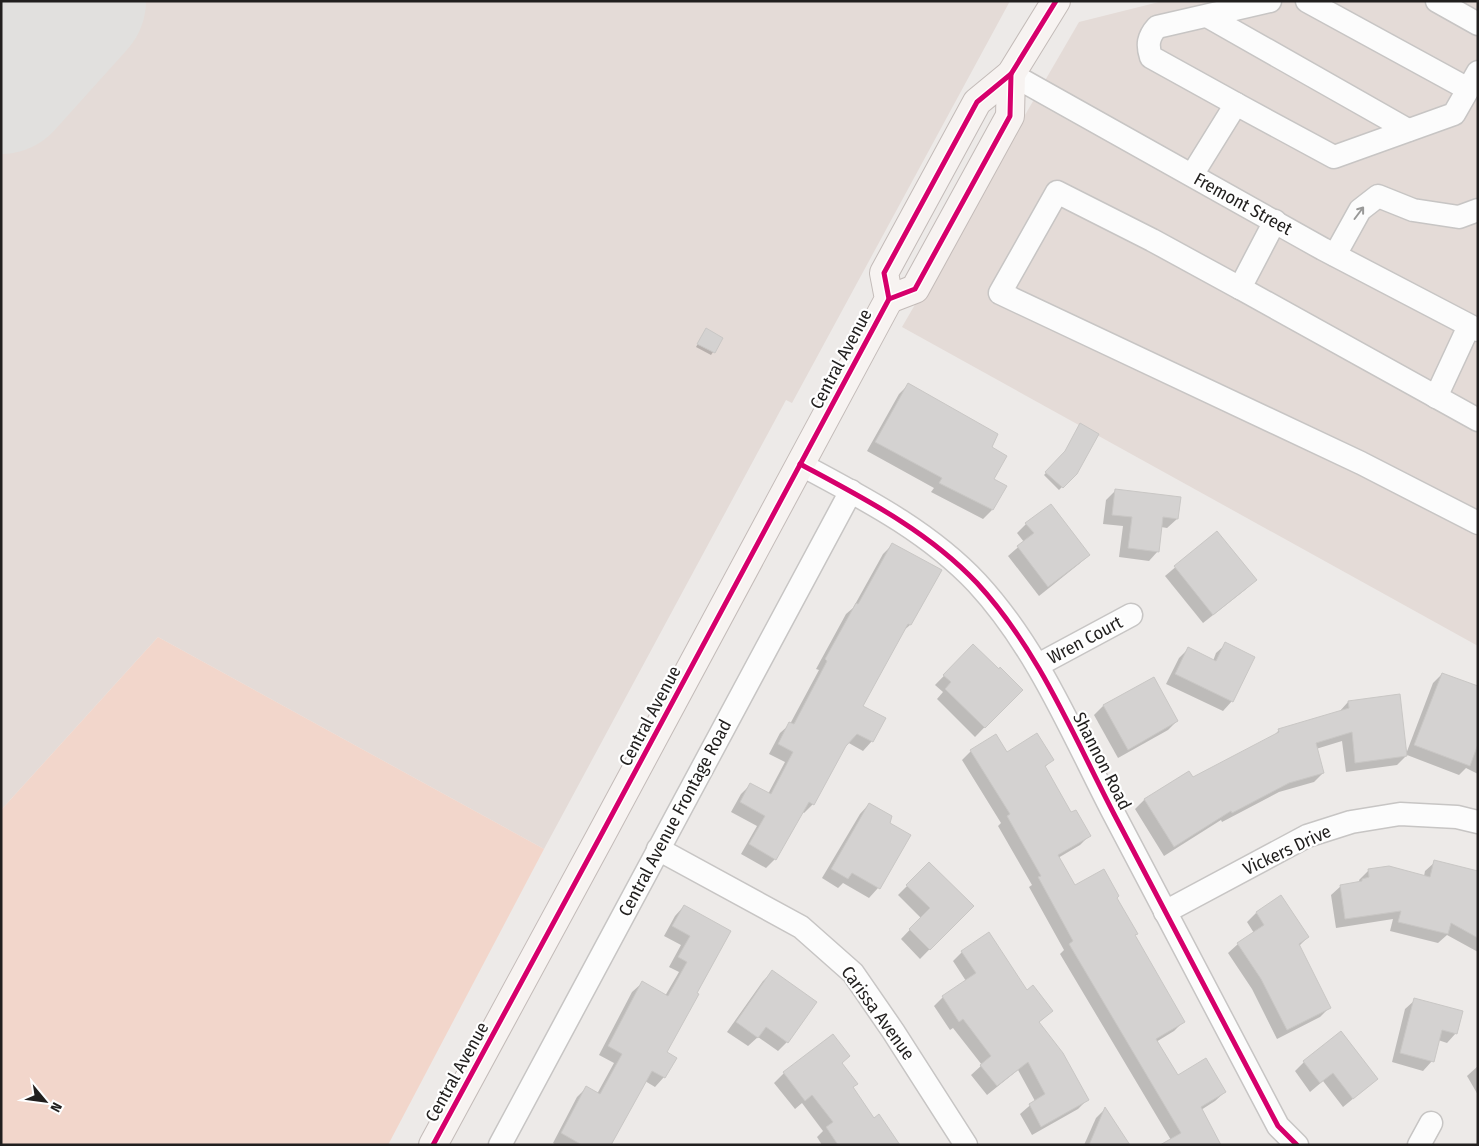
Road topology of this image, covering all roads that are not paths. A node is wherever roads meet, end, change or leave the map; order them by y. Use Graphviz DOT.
graph roads {
  1 [pos="1056,1"];
  2 [pos="1270,1"];
  3 [pos="1307,1"];
  4 [pos="1438,1"];
  5 [pos="1207,16"];
  6 [pos="1478,24"];
  7 [pos="1010,74"];
  8 [pos="1473,81"];
  9 [pos="1236,104"];
  10 [pos="1408,130"];
  11 [pos="1192,175"];
  12 [pos="1478,210"];
  13 [pos="1275,221"];
  14 [pos="1334,255"];
  15 [pos="1240,288"];
  16 [pos="1474,328"];
  17 [pos="1436,396"];
  18 [pos="1478,420"];
  19 [pos="800,464"];
  20 [pos="851,491"];
  21 [pos="1478,523"];
  22 [pos="1132,615"];
  23 [pos="1038,665"];
  24 [pos="1478,822"];
  25 [pos="658,849"];
  26 [pos="1164,912"];
  27 [pos="1431,1123"];
  28 [pos="433,1145"];
  29 [pos="500,1145"];
  30 [pos="966,1145"];
  31 [pos="1298,1145"];
  32 [pos="1419,1145"];
  1 -- 7 [label="main road, Central Avenue"];
  2 -- 5 [label="street"];
  3 -- 8 [label="street"];
  4 -- 6 [label="street"];
  5 -- 9 [label="street"];
  5 -- 10 [label="street"];
  7 -- 11 [label="street, Fremont Street"];
  7 -- 19 [label="main road, Central Avenue"];
  8 -- 10 [label="street"];
  9 -- 10 [label="street"];
  9 -- 11 [label="street"];
  11 -- 13 [label="street, Fremont Street"];
  14 -- 12 [label="street, one-way"];
  13 -- 14 [label="street, Fremont Street"];
  13 -- 15 [label="street"];
  14 -- 16 [label="street, Fremont Street"];
  15 -- 17 [label="street"];
  15 -- 21 [label="street"];
  16 -- 17 [label="street"];
  17 -- 18 [label="street"];
  19 -- 20 [label="street, Shannon Road"];
  19 -- 28 [label="main road, Central Avenue"];
  20 -- 23 [label="street, Shannon Road"];
  20 -- 25 [label="street, Central Avenue Frontage Road"];
  22 -- 23 [label="street, Wren Court"];
  23 -- 26 [label="street, Shannon Road"];
  24 -- 26 [label="street, Vickers Drive"];
  25 -- 29 [label="street, Central Avenue Frontage Road"];
  25 -- 30 [label="street, Carissa Avenue"];
  26 -- 31 [label="street, Shannon Road"];
  27 -- 32 [label="street"];
}
